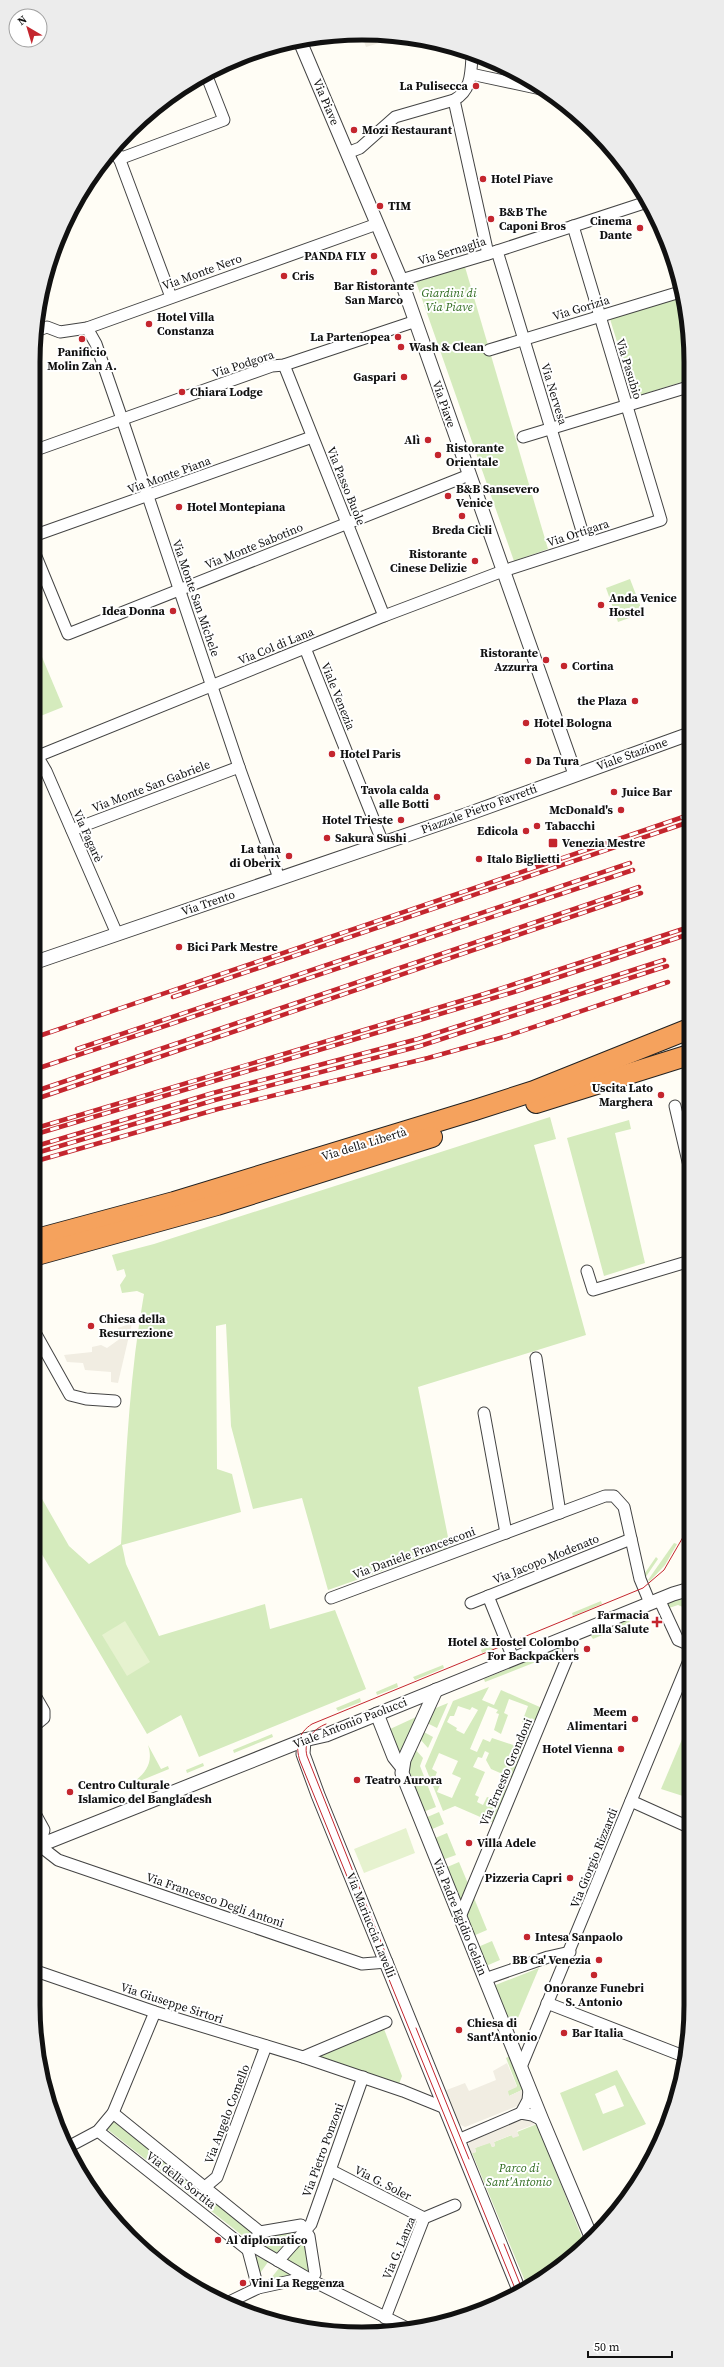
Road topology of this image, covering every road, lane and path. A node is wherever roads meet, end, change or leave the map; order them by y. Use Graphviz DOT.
graph roads {
  1 [pos="302,46"];
  2 [pos="472,59"];
  3 [pos="471,74"];
  4 [pos="208,79"];
  5 [pos="528,86"];
  6 [pos="454,100"];
  7 [pos="117,153"];
  8 [pos="347,153"];
  9 [pos="119,159"];
  10 [pos="642,204"];
  11 [pos="377,224"];
  12 [pos="573,226"];
  13 [pos="493,253"];
  14 [pos="401,280"];
  15 [pos="677,293"];
  16 [pos="171,297"];
  17 [pos="600,316"];
  18 [pos="416,321"];
  19 [pos="87,328"];
  20 [pos="42,329"];
  21 [pos="524,339"];
  22 [pos="489,350"];
  23 [pos="284,365"];
  24 [pos="684,388"];
  25 [pos="627,406"];
  26 [pos="124,424"];
  27 [pos="550,429"];
  28 [pos="312,437"];
  29 [pos="523,437"];
  30 [pos="40,449"];
  31 [pos="469,475"];
  32 [pos="148,497"];
  33 [pos="661,520"];
  34 [pos="346,522"];
  35 [pos="40,534"];
  36 [pos="586,544"];
  37 [pos="40,566"];
  38 [pos="503,571"];
  39 [pos="180,590"];
  40 [pos="384,616"];
  41 [pos="305,648"];
  42 [pos="216,683"];
  43 [pos="684,736"];
  44 [pos="40,751"];
  45 [pos="40,762"];
  46 [pos="239,767"];
  47 [pos="575,774"];
  48 [pos="72,830"];
  49 [pos="383,842"];
  50 [pos="280,878"];
  51 [pos="117,934"];
  52 [pos="40,961"];
  53 [pos="684,1031"];
  54 [pos="684,1042"];
  55 [pos="684,1057"];
  56 [pos="534,1090"];
  57 [pos="675,1106"];
  58 [pos="684,1139"];
  59 [pos="40,1238"];
  60 [pos="40,1254"];
  61 [pos="684,1262"];
  62 [pos="587,1272"];
  63 [pos="40,1342"];
  64 [pos="536,1358"];
  65 [pos="115,1401"];
  66 [pos="484,1413"];
  67 [pos="560,1513"];
  68 [pos="506,1533"];
  69 [pos="631,1539"];
  70 [pos="684,1586"];
  71 [pos="684,1591"];
  72 [pos="673,1594"];
  73 [pos="488,1596"];
  74 [pos="331,1598"];
  75 [pos="655,1601"];
  76 [pos="470,1603"];
  77 [pos="568,1636"];
  78 [pos="684,1642"];
  79 [pos="513,1658"];
  80 [pos="684,1673"];
  81 [pos="436,1690"];
  82 [pos="40,1703"];
  83 [pos="377,1714"];
  84 [pos="40,1721"];
  85 [pos="304,1740"];
  86 [pos="402,1767"];
  87 [pos="631,1802"];
  88 [pos="40,1823"];
  89 [pos="684,1825"];
  90 [pos="40,1838"];
  91 [pos="40,1845"];
  92 [pos="40,1850"];
  93 [pos="460,1917"];
  94 [pos="570,1952"];
  95 [pos="387,1962"];
  96 [pos="40,1972"];
  97 [pos="485,1979"];
  98 [pos="548,2003"];
  99 [pos="155,2012"];
  100 [pos="386,2022"];
  101 [pos="266,2046"];
  102 [pos="680,2055"];
  103 [pos="304,2057"];
  104 [pos="521,2067"];
  105 [pos="363,2077"];
  106 [pos="529,2090"];
  107 [pos="445,2108"];
  108 [pos="521,2113"];
  109 [pos="113,2114"];
  110 [pos="542,2120"];
  111 [pos="98,2131"];
  112 [pos="458,2140"];
  113 [pos="72,2145"];
  114 [pos="330,2170"];
  115 [pos="205,2187"];
  116 [pos="455,2205"];
  117 [pos="424,2218"];
  118 [pos="305,2230"];
  119 [pos="260,2232"];
  120 [pos="590,2233"];
  121 [pos="250,2248"];
  122 [pos="278,2261"];
  123 [pos="311,2280"];
  124 [pos="518,2286"];
  125 [pos="258,2288"];
  126 [pos="234,2300"];
  127 [pos="385,2318"];
  128 [pos="399,2325"];
  1 -- 8 [label="street, Via Piave"];
  2 -- 3 [label="street"];
  3 -- 5 [label="street"];
  3 -- 6 [label="street"];
  4 -- 9 [label="street"];
  6 -- 8 [label="street"];
  6 -- 13 [label="street, Via Nervesa"];
  7 -- 9 [label="street"];
  8 -- 11 [label="street, Via Piave"];
  9 -- 16 [label="street"];
  10 -- 12 [label="street, Via Sernaglia"];
  11 -- 14 [label="street, Via Piave"];
  11 -- 16 [label="street, Via Monte Nero"];
  12 -- 13 [label="street, Via Sernaglia"];
  12 -- 17 [label="street, Via Pasubio"];
  13 -- 14 [label="street, Via Sernaglia"];
  13 -- 21 [label="street, Via Nervesa"];
  14 -- 18 [label="street, Via Piave"];
  15 -- 17 [label="street, Via Gorizia"];
  16 -- 19 [label="street, Via Monte Nero"];
  17 -- 21 [label="street, Via Gorizia"];
  17 -- 25 [label="street, Via Pasubio"];
  18 -- 23 [label="street, Via Podgora"];
  18 -- 31 [label="street, Via Piave"];
  19 -- 20 [label="street, Via Monte Nero"];
  19 -- 26 [label="street, Via Monte San Michele"];
  21 -- 22 [label="street, Via Gorizia"];
  21 -- 27 [label="street, Via Nervesa"];
  23 -- 26 [label="street, Via Podgora"];
  23 -- 28 [label="street, Via Passo Buole"];
  24 -- 25 [label="street"];
  25 -- 27 [label="street"];
  25 -- 33 [label="street, Via Pasubio"];
  26 -- 30 [label="street, Via Podgora"];
  26 -- 32 [label="street, Via Monte San Michele"];
  27 -- 29 [label="street"];
  27 -- 36 [label="street, Via Nervesa"];
  28 -- 32 [label="street, Via Monte Piana"];
  28 -- 34 [label="street, Via Passo Buole"];
  31 -- 34 [label="street, Via Monte Sabotino"];
  31 -- 38 [label="street, Via Piave"];
  32 -- 35 [label="street, Via Monte Piana"];
  32 -- 39 [label="street, Via Monte San Michele"];
  33 -- 36 [label="street, Via Ortigara"];
  34 -- 39 [label="street, Via Monte Sabotino"];
  34 -- 40 [label="street, Via Passo Buole"];
  36 -- 38 [label="street, Via Ortigara"];
  37 -- 39 [label="street, Via Monte Sabotino"];
  38 -- 40 [label="street, Via Col di Lana"];
  38 -- 47 [label="street, Via Piave"];
  39 -- 42 [label="street, Via Monte San Michele"];
  40 -- 41 [label="street, Via Col di Lana"];
  41 -- 42 [label="street, Via Col di Lana"];
  41 -- 49 [label="street, Viale Venezia"];
  42 -- 44 [label="street, Via Col di Lana"];
  42 -- 46 [label="street, Via Monte San Michele"];
  43 -- 47 [label="street, Viale Stazione"];
  45 -- 48 [label="street, Via Fagarè"];
  46 -- 48 [label="street, Via Monte San Gabriele"];
  46 -- 50 [label="street, Via Monte San Michele"];
  47 -- 49 [label="street, Piazzale Pietro Favretti"];
  48 -- 51 [label="street, Via Fagarè"];
  49 -- 50 [label="street, Via Trento"];
  50 -- 51 [label="street, Via Trento"];
  51 -- 52 [label="street, Via Trento"];
  53 -- 56 [label="highway, Via della Libertà"];
  54 -- 56 [label="highway"];
  55 -- 60 [label="highway, Via della Libertà"];
  56 -- 59 [label="highway, Via della Libertà"];
  57 -- 58 [label="street"];
  61 -- 62 [label="street"];
  63 -- 65 [label="street"];
  64 -- 67 [label="street"];
  66 -- 68 [label="street"];
  67 -- 68 [label="street, Via Daniele Francesconi"];
  67 -- 69 [label="street, Via Daniele Francesconi"];
  68 -- 74 [label="street, Via Daniele Francesconi"];
  69 -- 73 [label="street, Via Jacopo Modenato"];
  69 -- 75 [label="street, Via Daniele Francesconi"];
  70 -- 72 [label="street"];
  71 -- 72 [label="street"];
  72 -- 75 [label="street, Viale Antonio Paolucci"];
  73 -- 76 [label="street, Via Jacopo Modenato"];
  73 -- 79 [label="street"];
  75 -- 77 [label="street, Viale Antonio Paolucci"];
  75 -- 78 [label="street, Via Daniele Francesconi"];
  77 -- 79 [label="street, Viale Antonio Paolucci"];
  77 -- 93 [label="street, Via Ernesto Grondoni"];
  79 -- 81 [label="street, Viale Antonio Paolucci"];
  80 -- 87 [label="street, Via Giorgio Rizzardi"];
  81 -- 83 [label="street, Viale Antonio Paolucci"];
  81 -- 86 [label="street"];
  82 -- 84 [label="street"];
  83 -- 85 [label="street, Viale Antonio Paolucci"];
  83 -- 86 [label="street, Via Padre Egidio Gelain"];
  85 -- 91 [label="street, Viale Antonio Paolucci"];
  85 -- 95 [label="street, Via Mariuccia Lavelli"];
  86 -- 93 [label="street, Via Padre Egidio Gelain"];
  87 -- 89 [label="street"];
  87 -- 94 [label="street, Via Giorgio Rizzardi"];
  88 -- 90 [label="street"];
  92 -- 95 [label="street, Via Francesco Degli Antoni"];
  93 -- 97 [label="street, Via Padre Egidio Gelain"];
  94 -- 97 [label="street"];
  94 -- 98 [label="street, Via Giorgio Rizzardi"];
  95 -- 107 [label="street, Via Mariuccia Lavelli"];
  96 -- 99 [label="street, Via Giuseppe Sirtori"];
  97 -- 104 [label="street, Via Padre Egidio Gelain"];
  98 -- 102 [label="street"];
  98 -- 104 [label="street, Via Giorgio Rizzardi"];
  99 -- 101 [label="street, Via Giuseppe Sirtori"];
  99 -- 109 [label="street"];
  100 -- 103 [label="street"];
  101 -- 103 [label="street, Via Giuseppe Sirtori"];
  101 -- 115 [label="street, Via Angelo Comello"];
  103 -- 105 [label="street, Via Giuseppe Sirtori"];
  104 -- 106 [label="street, Via Padre Egidio Gelain"];
  105 -- 107 [label="street, Via Giuseppe Sirtori"];
  105 -- 114 [label="street, Via Pietro Ponzoni"];
  106 -- 108 [label="street"];
  106 -- 110 [label="street, Via Padre Egidio Gelain"];
  107 -- 112 [label="street, Via Mariuccia Lavelli"];
  108 -- 110 [label="street"];
  108 -- 112 [label="street"];
  109 -- 111 [label="street"];
  109 -- 115 [label="street, Via della Sortita"];
  110 -- 120 [label="street, Via Padre Egidio Gelain"];
  111 -- 113 [label="street"];
  111 -- 121 [label="street, Via della Sortita"];
  112 -- 124 [label="street, Via Mariuccia Lavelli"];
  114 -- 117 [label="street, Via G. Soler"];
  114 -- 118 [label="street, Via Pietro Ponzoni"];
  115 -- 119 [label="street, Via della Sortita"];
  116 -- 117 [label="street, Via G. Lanza"];
  117 -- 127 [label="street, Via G. Lanza"];
  118 -- 119 [label="street"];
  118 -- 122 [label="street, Via Pietro Ponzoni"];
  118 -- 123 [label="street"];
  119 -- 121 [label="street"];
  121 -- 122 [label="street, Via della Sortita"];
  121 -- 125 [label="street"];
  122 -- 123 [label="street, Via della Sortita"];
  123 -- 125 [label="street"];
  123 -- 127 [label="street, Via della Sortita"];
  125 -- 126 [label="street"];
  127 -- 128 [label="street, Via della Sortita"];
}
